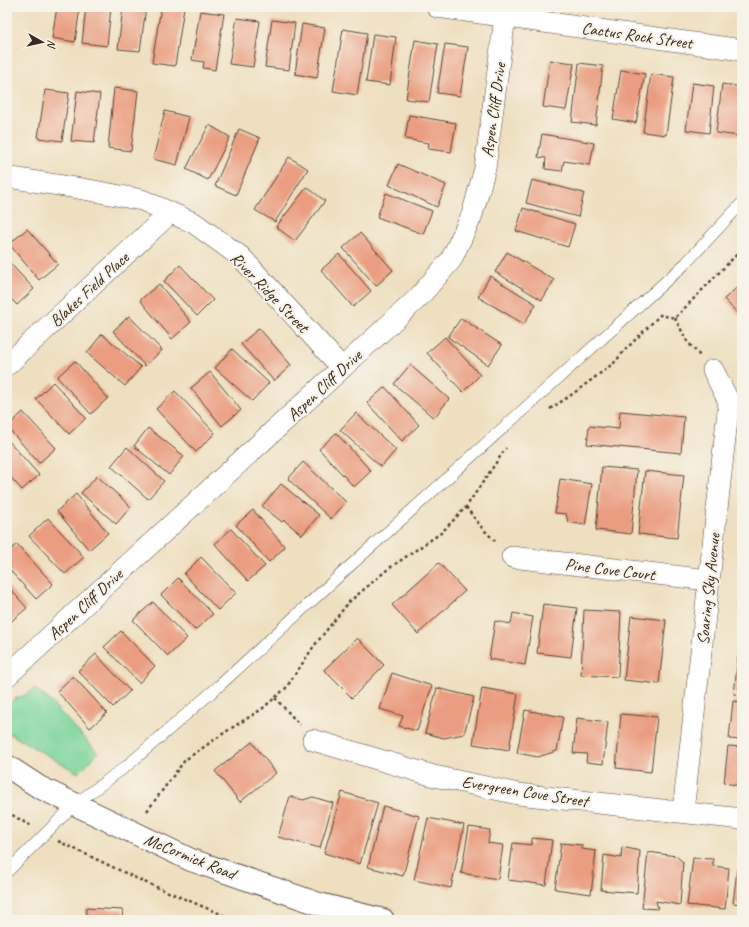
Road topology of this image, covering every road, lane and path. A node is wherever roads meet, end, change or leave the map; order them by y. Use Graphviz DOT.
graph roads {
  1 [pos="437,7"];
  2 [pos="505,17"];
  3 [pos="742,50"];
  4 [pos="7,177"];
  5 [pos="742,203"];
  6 [pos="170,213"];
  7 [pos="742,249"];
  8 [pos="675,318"];
  9 [pos="7,365"];
  10 [pos="342,368"];
  11 [pos="713,370"];
  12 [pos="550,409"];
  13 [pos="508,445"];
  14 [pos="466,507"];
  15 [pos="512,557"];
  16 [pos="708,580"];
  17 [pos="7,676"];
  18 [pos="275,698"];
  19 [pos="313,740"];
  20 [pos="7,766"];
  21 [pos="75,804"];
  22 [pos="147,811"];
  23 [pos="7,812"];
  24 [pos="682,812"];
  25 [pos="742,818"];
  26 [pos="45,834"];
  27 [pos="7,872"];
  28 [pos="235,920"];
  29 [pos="383,920"];
  1 -- 2 [label="street, Cactus Rock Street"];
  2 -- 3 [label="street, Cactus Rock Street"];
  2 -- 10 [label="street, Aspen Cliff Drive"];
  4 -- 6 [label="street, River Ridge Street"];
  5 -- 21 [label="lane"];
  6 -- 9 [label="street, Blakes Field Place"];
  6 -- 10 [label="street, River Ridge Street"];
  7 -- 8 [label="path"];
  8 -- 11 [label="path"];
  8 -- 12 [label="path"];
  10 -- 17 [label="street, Aspen Cliff Drive"];
  11 -- 16 [label="street, Soaring Sky Avenue"];
  13 -- 14 [label="path"];
  14 -- 15 [label="path"];
  14 -- 18 [label="path"];
  15 -- 16 [label="street, Pine Cove Court"];
  16 -- 24 [label="street, Soaring Sky Avenue"];
  18 -- 19 [label="path"];
  18 -- 22 [label="path"];
  19 -- 24 [label="street, Evergreen Cove Street"];
  20 -- 21 [label="street, McCormick Road"];
  21 -- 26 [label="lane"];
  21 -- 29 [label="street, McCormick Road"];
  23 -- 26 [label="path"];
  24 -- 25 [label="street, Evergreen Cove Street"];
  26 -- 27 [label="lane"];
  26 -- 28 [label="path"];
}
